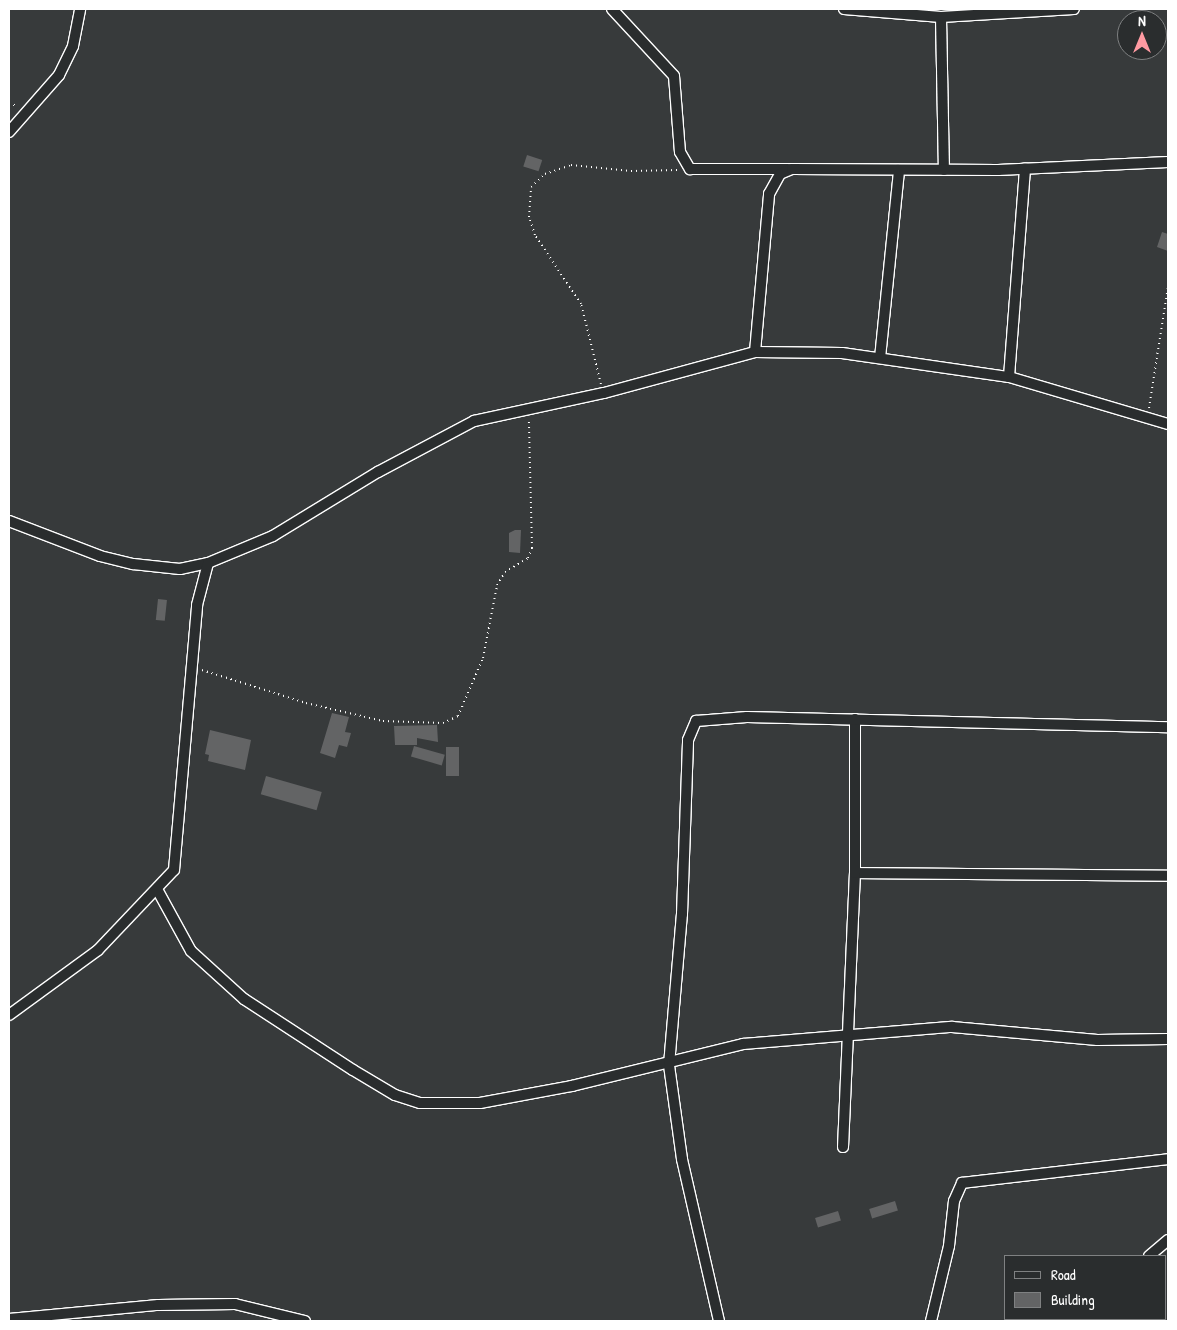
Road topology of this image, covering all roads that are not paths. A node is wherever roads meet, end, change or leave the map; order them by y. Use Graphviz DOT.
graph roads {
  1 [pos="80,9"];
  2 [pos="612,9"];
  3 [pos="844,9"];
  4 [pos="1074,9"];
  5 [pos="1053,10"];
  6 [pos="941,17"];
  7 [pos="9,132"];
  8 [pos="1168,162"];
  9 [pos="792,169"];
  10 [pos="1025,169"];
  11 [pos="899,170"];
  12 [pos="944,170"];
  13 [pos="755,352"];
  14 [pos="880,358"];
  15 [pos="1008,377"];
  16 [pos="1168,424"];
  17 [pos="9,521"];
  18 [pos="208,563"];
  19 [pos="855,719"];
  20 [pos="1168,727"];
  21 [pos="855,873"];
  22 [pos="1168,876"];
  23 [pos="158,891"];
  24 [pos="9,1015"];
  25 [pos="849,1035"];
  26 [pos="1168,1039"];
  27 [pos="669,1065"];
  28 [pos="843,1147"];
  29 [pos="1168,1160"];
  30 [pos="1168,1240"];
  31 [pos="1150,1255"];
  32 [pos="9,1319"];
  33 [pos="305,1321"];
  34 [pos="719,1321"];
  35 [pos="930,1321"];
  1 -- 7 [label="street"];
  2 -- 9 [label="street"];
  3 -- 6 [label="street"];
  4 -- 5 [label="street"];
  5 -- 6 [label="street"];
  6 -- 12 [label="street"];
  8 -- 10 [label="street"];
  9 -- 11 [label="street"];
  9 -- 13 [label="street"];
  10 -- 12 [label="street"];
  10 -- 15 [label="street"];
  11 -- 12 [label="street"];
  11 -- 14 [label="street"];
  13 -- 14 [label="street"];
  13 -- 18 [label="street"];
  14 -- 15 [label="street"];
  15 -- 16 [label="street"];
  17 -- 18 [label="street"];
  18 -- 23 [label="street"];
  19 -- 20 [label="street"];
  19 -- 21 [label="street"];
  19 -- 27 [label="street"];
  21 -- 22 [label="street"];
  21 -- 25 [label="street"];
  23 -- 24 [label="street"];
  23 -- 27 [label="street"];
  25 -- 26 [label="street"];
  25 -- 27 [label="street"];
  25 -- 28 [label="street"];
  27 -- 34 [label="street"];
  29 -- 35 [label="street"];
  30 -- 31 [label="street"];
  32 -- 33 [label="street"];
}
